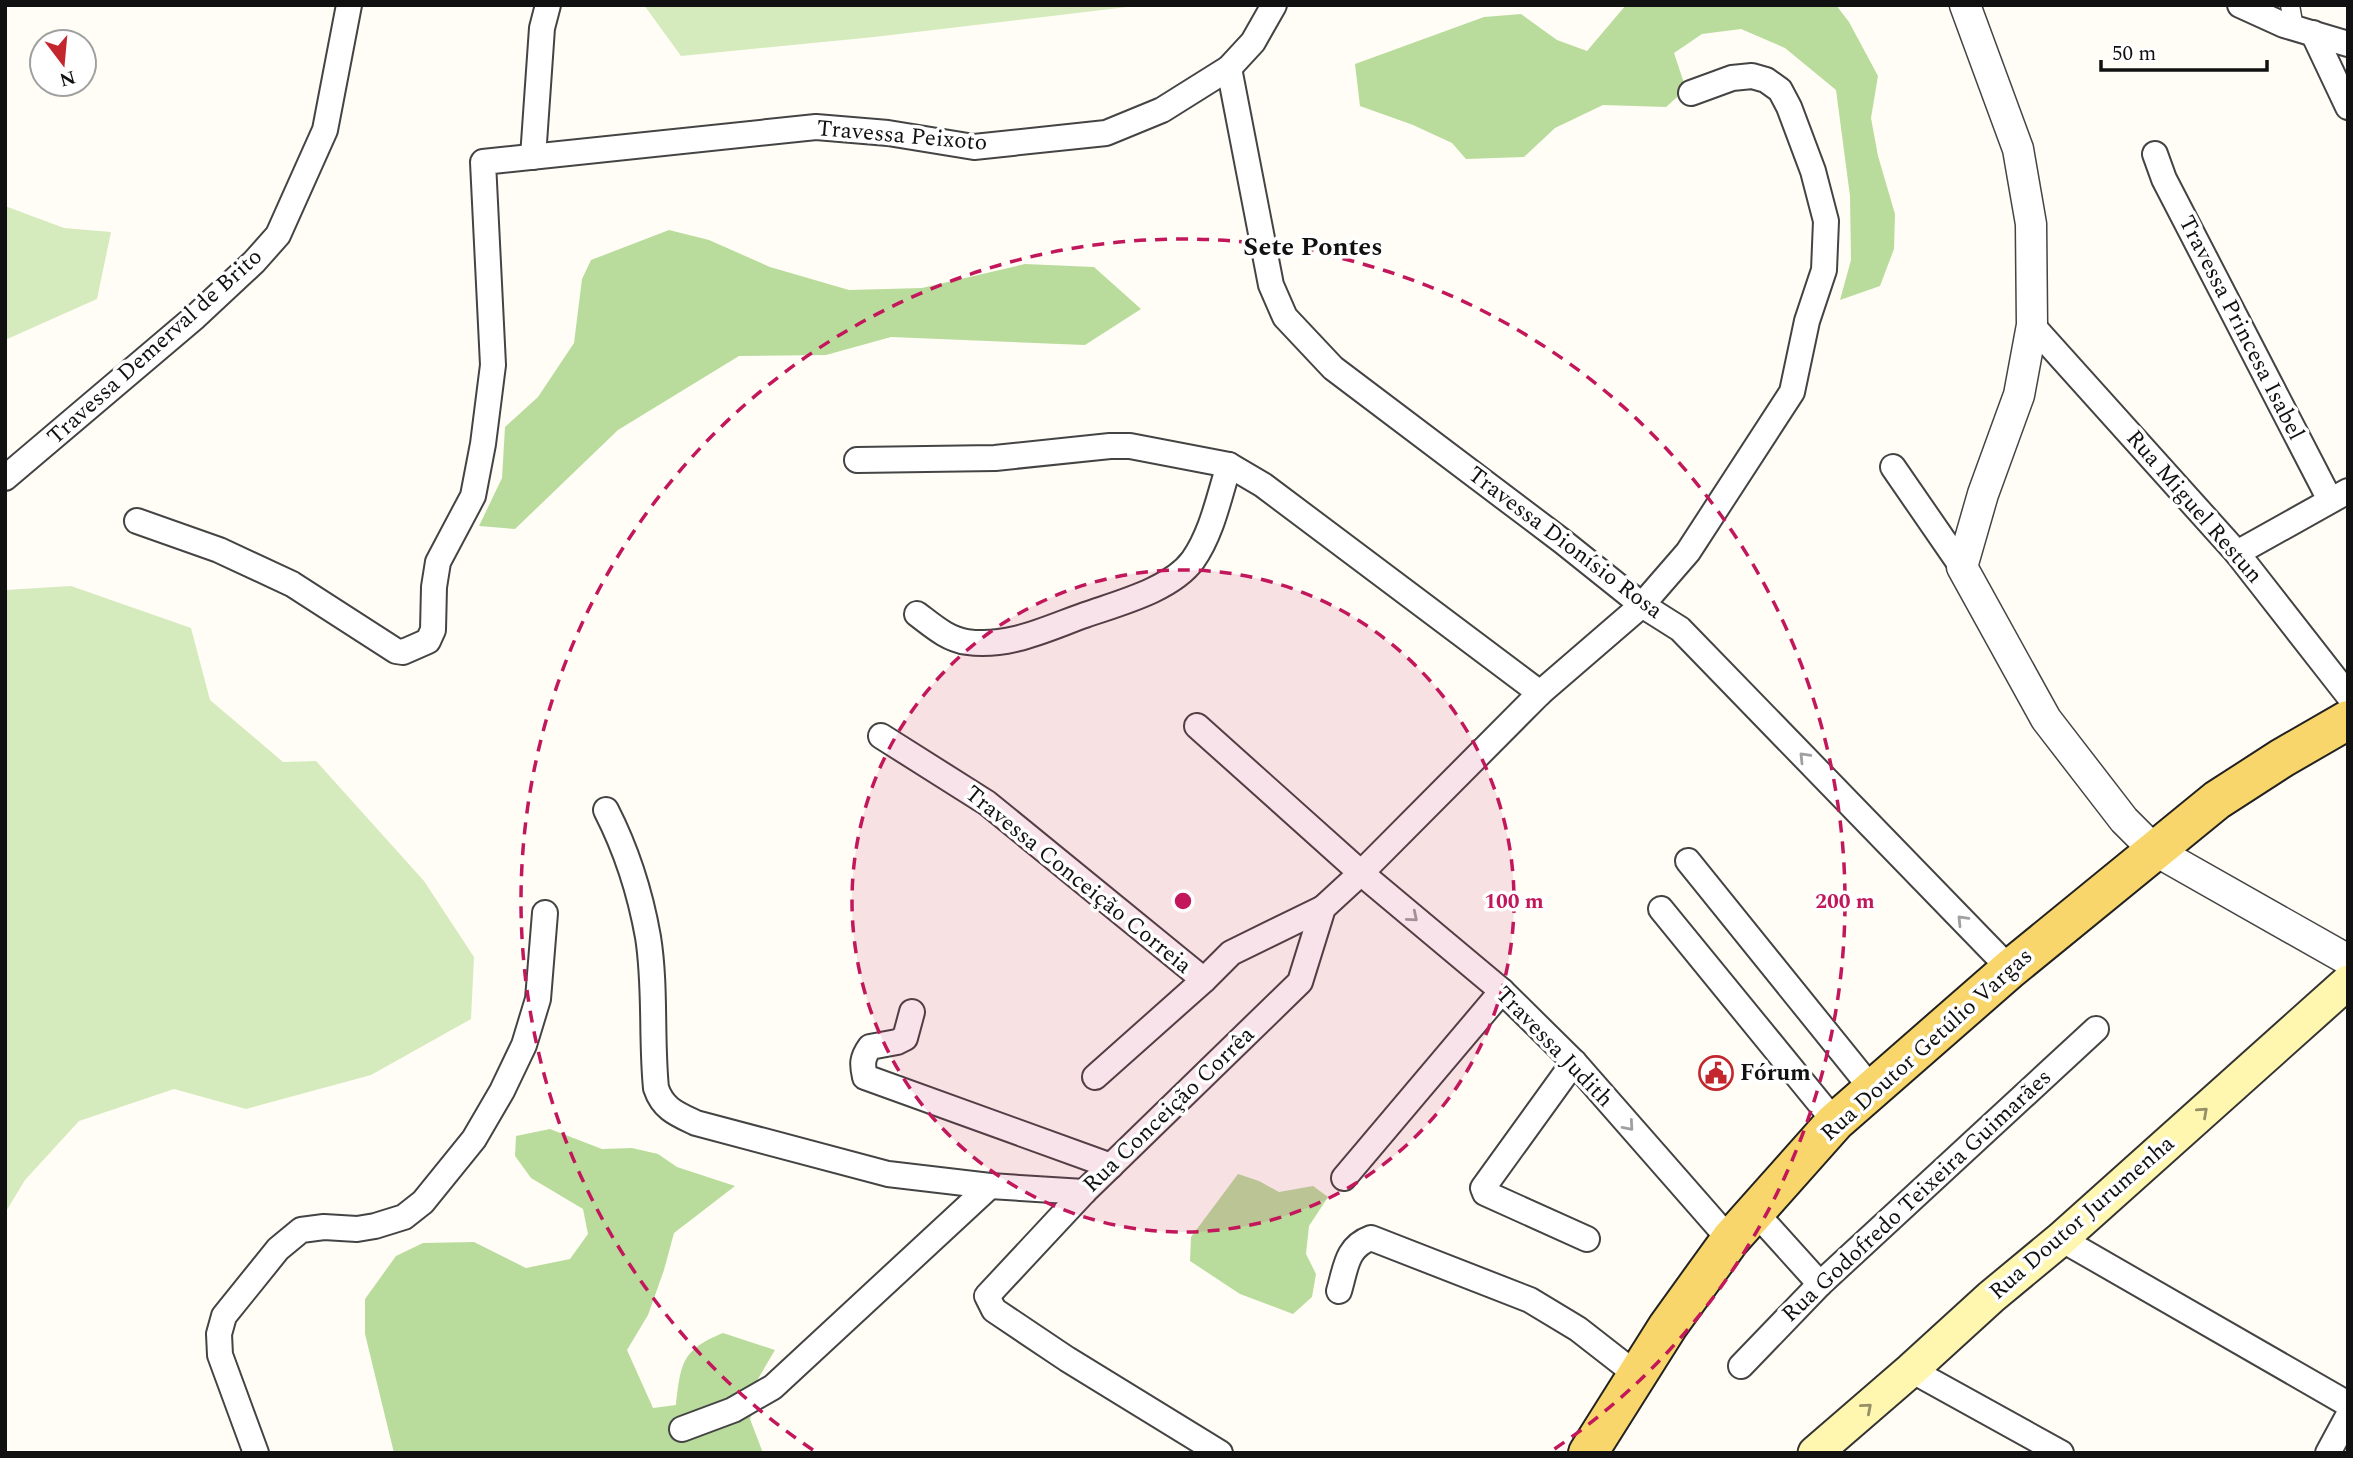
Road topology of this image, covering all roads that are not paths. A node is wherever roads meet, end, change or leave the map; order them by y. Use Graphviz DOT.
graph roads {
  1 [pos="349,5"];
  2 [pos="548,5"];
  3 [pos="1274,5"];
  4 [pos="1965,5"];
  5 [pos="2240,5"];
  6 [pos="2299,22"];
  7 [pos="2348,44"];
  8 [pos="1229,68"];
  9 [pos="1691,93"];
  10 [pos="2348,107"];
  11 [pos="2155,155"];
  12 [pos="533,157"];
  13 [pos="2032,325"];
  14 [pos="857,460"];
  15 [pos="1229,465"];
  16 [pos="1894,467"];
  17 [pos="5,478"];
  18 [pos="2339,496"];
  19 [pos="137,521"];
  20 [pos="2237,552"];
  21 [pos="1962,567"];
  22 [pos="1642,605"];
  23 [pos="917,614"];
  24 [pos="1540,693"];
  25 [pos="2348,695"];
  26 [pos="2348,720"];
  27 [pos="1197,726"];
  28 [pos="881,736"];
  29 [pos="606,810"];
  30 [pos="2154,850"];
  31 [pos="1688,861"];
  32 [pos="1361,873"];
  33 [pos="1323,908"];
  34 [pos="1661,909"];
  35 [pos="544,913"];
  36 [pos="2348,960"];
  37 [pos="2010,970"];
  38 [pos="1203,980"];
  39 [pos="2348,982"];
  40 [pos="1502,991"];
  41 [pos="912,1012"];
  42 [pos="2096,1029"];
  43 [pos="1574,1062"];
  44 [pos="1095,1077"];
  45 [pos="1872,1089"];
  46 [pos="1835,1122"];
  47 [pos="1111,1166"];
  48 [pos="1344,1178"];
  49 [pos="989,1186"];
  50 [pos="1084,1192"];
  51 [pos="1755,1212"];
  52 [pos="1587,1239"];
  53 [pos="2061,1239"];
  54 [pos="1730,1240"];
  55 [pos="1820,1284"];
  56 [pos="1339,1291"];
  57 [pos="1741,1366"];
  58 [pos="1912,1370"];
  59 [pos="1637,1375"];
  60 [pos="2348,1404"];
  61 [pos="2348,1416"];
  62 [pos="682,1429"];
  63 [pos="256,1453"];
  64 [pos="1220,1453"];
  65 [pos="1588,1453"];
  66 [pos="1815,1453"];
  67 [pos="2060,1453"];
  68 [pos="2328,1453"];
  1 -- 17 [label="street, Travessa Demerval de Brito"];
  2 -- 12 [label="street"];
  3 -- 8 [label="street, Travessa Peixoto"];
  4 -- 13 [label="street"];
  5 -- 6 [label="street"];
  6 -- 7 [label="street"];
  6 -- 10 [label="street"];
  8 -- 12 [label="street, Travessa Peixoto"];
  8 -- 22 [label="street, Travessa Dionísio Rosa"];
  9 -- 22 [label="street"];
  11 -- 18 [label="street, Travessa Princesa Isabel"];
  12 -- 19 [label="street, Travessa Peixoto"];
  13 -- 20 [label="street, Rua Miguel Restun"];
  13 -- 21 [label="street"];
  14 -- 15 [label="street"];
  15 -- 23 [label="street"];
  15 -- 24 [label="street"];
  16 -- 21 [label="street"];
  18 -- 20 [label="street"];
  20 -- 25 [label="street, Rua Miguel Restun"];
  21 -- 30 [label="street"];
  22 -- 24 [label="street"];
  37 -- 22 [label="street, Travessa Dionísio Rosa, one-way"];
  24 -- 32 [label="street"];
  26 -- 30 [label="main road, Rua Doutor Getúlio Vargas"];
  27 -- 32 [label="street, Travessa Judith"];
  28 -- 38 [label="street, Travessa Conceição Correia"];
  29 -- 49 [label="street"];
  30 -- 36 [label="street"];
  30 -- 37 [label="main road, Rua Doutor Getúlio Vargas"];
  31 -- 45 [label="street"];
  32 -- 33 [label="street"];
  32 -- 40 [label="street, Travessa Judith, one-way"];
  33 -- 38 [label="street"];
  33 -- 47 [label="street, Rua Conceição Corrêa"];
  34 -- 46 [label="street"];
  35 -- 63 [label="street"];
  37 -- 45 [label="main road, Rua Doutor Getúlio Vargas"];
  38 -- 44 [label="street"];
  53 -- 39 [label="main road, Rua Doutor Jurumenha, one-way"];
  40 -- 43 [label="street, Travessa Judith"];
  40 -- 48 [label="street"];
  41 -- 47 [label="street"];
  42 -- 55 [label="street, Rua Godofredo Teixeira Guimarães"];
  43 -- 52 [label="street"];
  43 -- 54 [label="street, Travessa Judith, one-way"];
  45 -- 46 [label="main road, Rua Doutor Getúlio Vargas"];
  46 -- 51 [label="main road, Rua Doutor Getúlio Vargas"];
  47 -- 50 [label="street, Rua Conceição Corrêa"];
  49 -- 50 [label="street"];
  49 -- 62 [label="street"];
  50 -- 64 [label="street, Rua Conceição Corrêa"];
  51 -- 54 [label="main road, Rua Doutor Getúlio Vargas"];
  51 -- 55 [label="street"];
  53 -- 58 [label="main road, Rua Doutor Jurumenha"];
  53 -- 60 [label="street"];
  54 -- 59 [label="main road, Rua Doutor Getúlio Vargas"];
  55 -- 57 [label="street, Rua Godofredo Teixeira Guimarães"];
  56 -- 59 [label="street"];
  66 -- 58 [label="main road, Rua Doutor Jurumenha, one-way"];
  58 -- 67 [label="street"];
  59 -- 65 [label="main road, Rua Doutor Getúlio Vargas"];
  61 -- 68 [label="street"];
}
